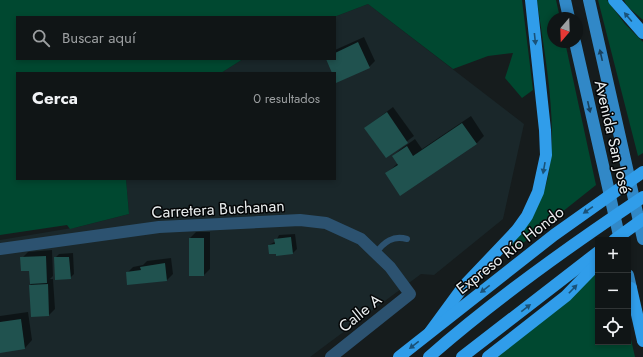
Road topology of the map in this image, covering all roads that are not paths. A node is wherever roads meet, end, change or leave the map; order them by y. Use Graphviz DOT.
graph roads {
  1 [pos="531,0"];
  2 [pos="565,0"];
  3 [pos="589,0"];
  4 [pos="614,0"];
  5 [pos="568,12"];
  6 [pos="643,33"];
  7 [pos="575,48"];
  8 [pos="643,172"];
  9 [pos="643,197"];
  10 [pos="640,221"];
  11 [pos="618,237"];
  12 [pos="619,237"];
  13 [pos="623,237"];
  14 [pos="407,239"];
  15 [pos="643,239"];
  16 [pos="0,249"];
  17 [pos="376,252"];
  18 [pos="595,254"];
  19 [pos="595,266"];
  20 [pos="631,288"];
  21 [pos="410,294"];
  22 [pos="430,332"];
  23 [pos="643,341"];
  24 [pos="331,357"];
  25 [pos="399,357"];
  26 [pos="428,357"];
  27 [pos="462,357"];
  28 [pos="488,357"];
  1 -- 22 [label="highway, one-way"];
  2 -- 5 [label="main road"];
  15 -- 3 [label="main road, Avenida San José, one-way"];
  6 -- 4 [label="highway, one-way"];
  7 -- 12 [label="main road, Avenida San José, one-way"];
  8 -- 22 [label="highway, Expreso Río Hondo, one-way"];
  9 -- 26 [label="highway"];
  10 -- 11 [label="highway"];
  10 -- 13 [label="highway"];
  14 -- 17 [label="lane"];
  16 -- 17 [label="street, Carretera Buchanan"];
  17 -- 21 [label="street, Carretera Buchanan"];
  27 -- 18 [label="highway, one-way"];
  28 -- 19 [label="highway, one-way"];
  20 -- 23 [label="highway"];
  21 -- 24 [label="street, Calle A"];
  22 -- 25 [label="highway, Expreso Río Hondo, one-way"];
}
